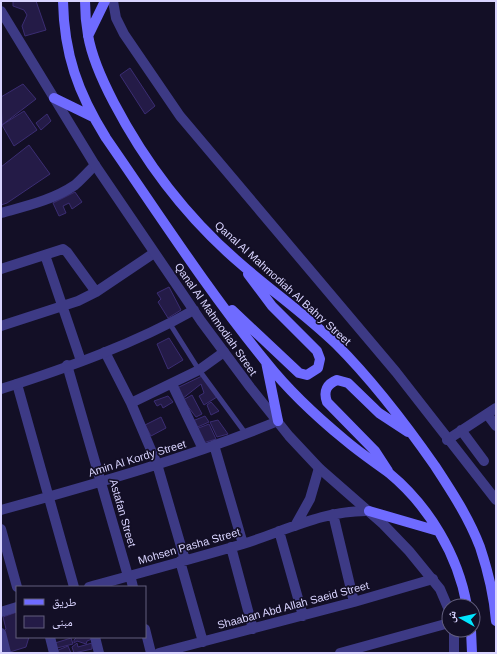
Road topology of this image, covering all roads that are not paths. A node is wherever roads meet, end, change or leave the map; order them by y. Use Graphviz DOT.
graph roads {
  1 [pos="63,1"];
  2 [pos="85,1"];
  3 [pos="105,1"];
  4 [pos="113,1"];
  5 [pos="1,11"];
  6 [pos="88,36"];
  7 [pos="54,98"];
  8 [pos="93,117"];
  9 [pos="95,164"];
  10 [pos="1,213"];
  11 [pos="154,253"];
  12 [pos="45,255"];
  13 [pos="243,266"];
  14 [pos="1,269"];
  15 [pos="96,292"];
  16 [pos="219,300"];
  17 [pos="63,306"];
  18 [pos="194,310"];
  19 [pos="170,324"];
  20 [pos="1,326"];
  21 [pos="105,352"];
  22 [pos="224,352"];
  23 [pos="81,361"];
  24 [pos="266,362"];
  25 [pos="67,365"];
  26 [pos="199,370"];
  27 [pos="17,384"];
  28 [pos="172,384"];
  29 [pos="1,389"];
  30 [pos="131,404"];
  31 [pos="496,408"];
  32 [pos="487,414"];
  33 [pos="278,421"];
  34 [pos="496,426"];
  35 [pos="461,430"];
  36 [pos="246,434"];
  37 [pos="412,434"];
  38 [pos="447,440"];
  39 [pos="214,445"];
  40 [pos="203,449"];
  41 [pos="484,461"];
  42 [pos="157,464"];
  43 [pos="319,468"];
  44 [pos="388,473"];
  45 [pos="101,482"];
  46 [pos="48,497"];
  47 [pos="496,500"];
  48 [pos="1,510"];
  49 [pos="369,511"];
  50 [pos="333,514"];
  51 [pos="295,526"];
  52 [pos="1,529"];
  53 [pos="279,531"];
  54 [pos="438,531"];
  55 [pos="243,544"];
  56 [pos="231,547"];
  57 [pos="183,561"];
  58 [pos="129,576"];
  59 [pos="433,579"];
  60 [pos="17,586"];
  61 [pos="74,586"];
  62 [pos="94,586"];
  63 [pos="133,586"];
  64 [pos="444,598"];
  65 [pos="465,598"];
  66 [pos="354,602"];
  67 [pos="16,607"];
  68 [pos="1,612"];
  69 [pos="303,616"];
  70 [pos="496,621"];
  71 [pos="441,625"];
  72 [pos="253,629"];
  73 [pos="1,633"];
  74 [pos="146,634"];
  75 [pos="50,638"];
  76 [pos="95,638"];
  77 [pos="454,638"];
  78 [pos="471,638"];
  79 [pos="202,642"];
  80 [pos="364,650"];
  81 [pos="6,653"];
  82 [pos="54,653"];
  83 [pos="99,653"];
  84 [pos="151,653"];
  85 [pos="159,653"];
  86 [pos="340,653"];
  87 [pos="454,653"];
  88 [pos="472,653"];
  1 -- 8 [label="main road"];
  2 -- 6 [label="main road, Qanal Al Mahmodiah Al Bahry Street"];
  3 -- 6 [label="main road"];
  4 -- 38 [label="street"];
  5 -- 7 [label="street, Qanal Al Mahmodiah Street"];
  6 -- 13 [label="main road, Qanal Al Mahmodiah Al Bahry Street"];
  7 -- 8 [label="main road"];
  7 -- 9 [label="street, Qanal Al Mahmodiah Street"];
  8 -- 16 [label="main road"];
  9 -- 10 [label="street"];
  9 -- 11 [label="street, Qanal Al Mahmodiah Street"];
  11 -- 15 [label="street"];
  11 -- 18 [label="street, Qanal Al Mahmodiah Street"];
  12 -- 14 [label="street"];
  12 -- 15 [label="street"];
  12 -- 17 [label="street"];
  13 -- 16 [label="main road"];
  13 -- 37 [label="main road, Qanal Al Mahmodiah Al Bahry Street"];
  15 -- 17 [label="street"];
  16 -- 24 [label="main road"];
  17 -- 20 [label="street"];
  17 -- 23 [label="street"];
  18 -- 19 [label="street"];
  18 -- 22 [label="street, Qanal Al Mahmodiah Street"];
  19 -- 21 [label="street"];
  19 -- 26 [label="lane"];
  21 -- 23 [label="street"];
  21 -- 30 [label="street"];
  22 -- 26 [label="street"];
  22 -- 33 [label="street, Qanal Al Mahmodiah Street"];
  23 -- 25 [label="street"];
  24 -- 33 [label="main road"];
  24 -- 44 [label="main road"];
  25 -- 27 [label="street"];
  25 -- 45 [label="street, Astafan Street"];
  26 -- 28 [label="street"];
  26 -- 36 [label="lane"];
  27 -- 29 [label="street"];
  27 -- 46 [label="street"];
  28 -- 30 [label="street"];
  28 -- 40 [label="street"];
  30 -- 42 [label="street"];
  31 -- 32 [label="street"];
  32 -- 34 [label="street"];
  32 -- 35 [label="street"];
  33 -- 36 [label="street, Amin Al Kordy Street"];
  33 -- 43 [label="street, Qanal Al Mahmodiah Street"];
  35 -- 38 [label="street"];
  35 -- 41 [label="street"];
  36 -- 39 [label="street, Amin Al Kordy Street"];
  37 -- 44 [label="main road"];
  37 -- 70 [label="main road, Qanal Al Mahmodiah Al Bahry Street"];
  38 -- 47 [label="street"];
  39 -- 40 [label="street, Amin Al Kordy Street"];
  39 -- 55 [label="street"];
  40 -- 42 [label="street, Amin Al Kordy Street"];
  42 -- 45 [label="street, Amin Al Kordy Street"];
  42 -- 57 [label="street"];
  43 -- 49 [label="street, Qanal Al Mahmodiah Street"];
  43 -- 51 [label="street"];
  44 -- 54 [label="main road"];
  45 -- 46 [label="street, Amin Al Kordy Street"];
  45 -- 58 [label="street, Astafan Street"];
  46 -- 48 [label="street, Amin Al Kordy Street"];
  46 -- 61 [label="street"];
  49 -- 50 [label="street, Mohsen Pasha Street"];
  49 -- 54 [label="main road"];
  49 -- 59 [label="street, Qanal Al Mahmodiah Street"];
  50 -- 51 [label="street, Mohsen Pasha Street"];
  50 -- 66 [label="street"];
  51 -- 53 [label="street, Mohsen Pasha Street"];
  52 -- 60 [label="street"];
  53 -- 55 [label="street, Mohsen Pasha Street"];
  53 -- 69 [label="street"];
  54 -- 65 [label="main road"];
  55 -- 56 [label="street, Mohsen Pasha Street"];
  56 -- 57 [label="street, Mohsen Pasha Street"];
  56 -- 72 [label="street"];
  57 -- 58 [label="street, Mohsen Pasha Street"];
  57 -- 79 [label="street"];
  58 -- 62 [label="street, Mohsen Pasha Street"];
  58 -- 63 [label="street, Astafan Street"];
  59 -- 64 [label="street, Qanal Al Mahmodiah Street"];
  59 -- 66 [label="street, Shaaban Abd Allah Saeid Street"];
  66 -- 69 [label="street, Shaaban Abd Allah Saeid Street"];
  67 -- 68 [label="street"];
  69 -- 72 [label="street, Shaaban Abd Allah Saeid Street"];
  71 -- 80 [label="street"];
  72 -- 79 [label="street, Shaaban Abd Allah Saeid Street"];
  73 -- 81 [label="street"];
  74 -- 84 [label="street"];
  75 -- 82 [label="street"];
  76 -- 83 [label="street"];
  77 -- 87 [label="street"];
  78 -- 88 [label="main road"];
  79 -- 85 [label="street, Shaaban Abd Allah Saeid Street"];
  80 -- 86 [label="street"];
}
